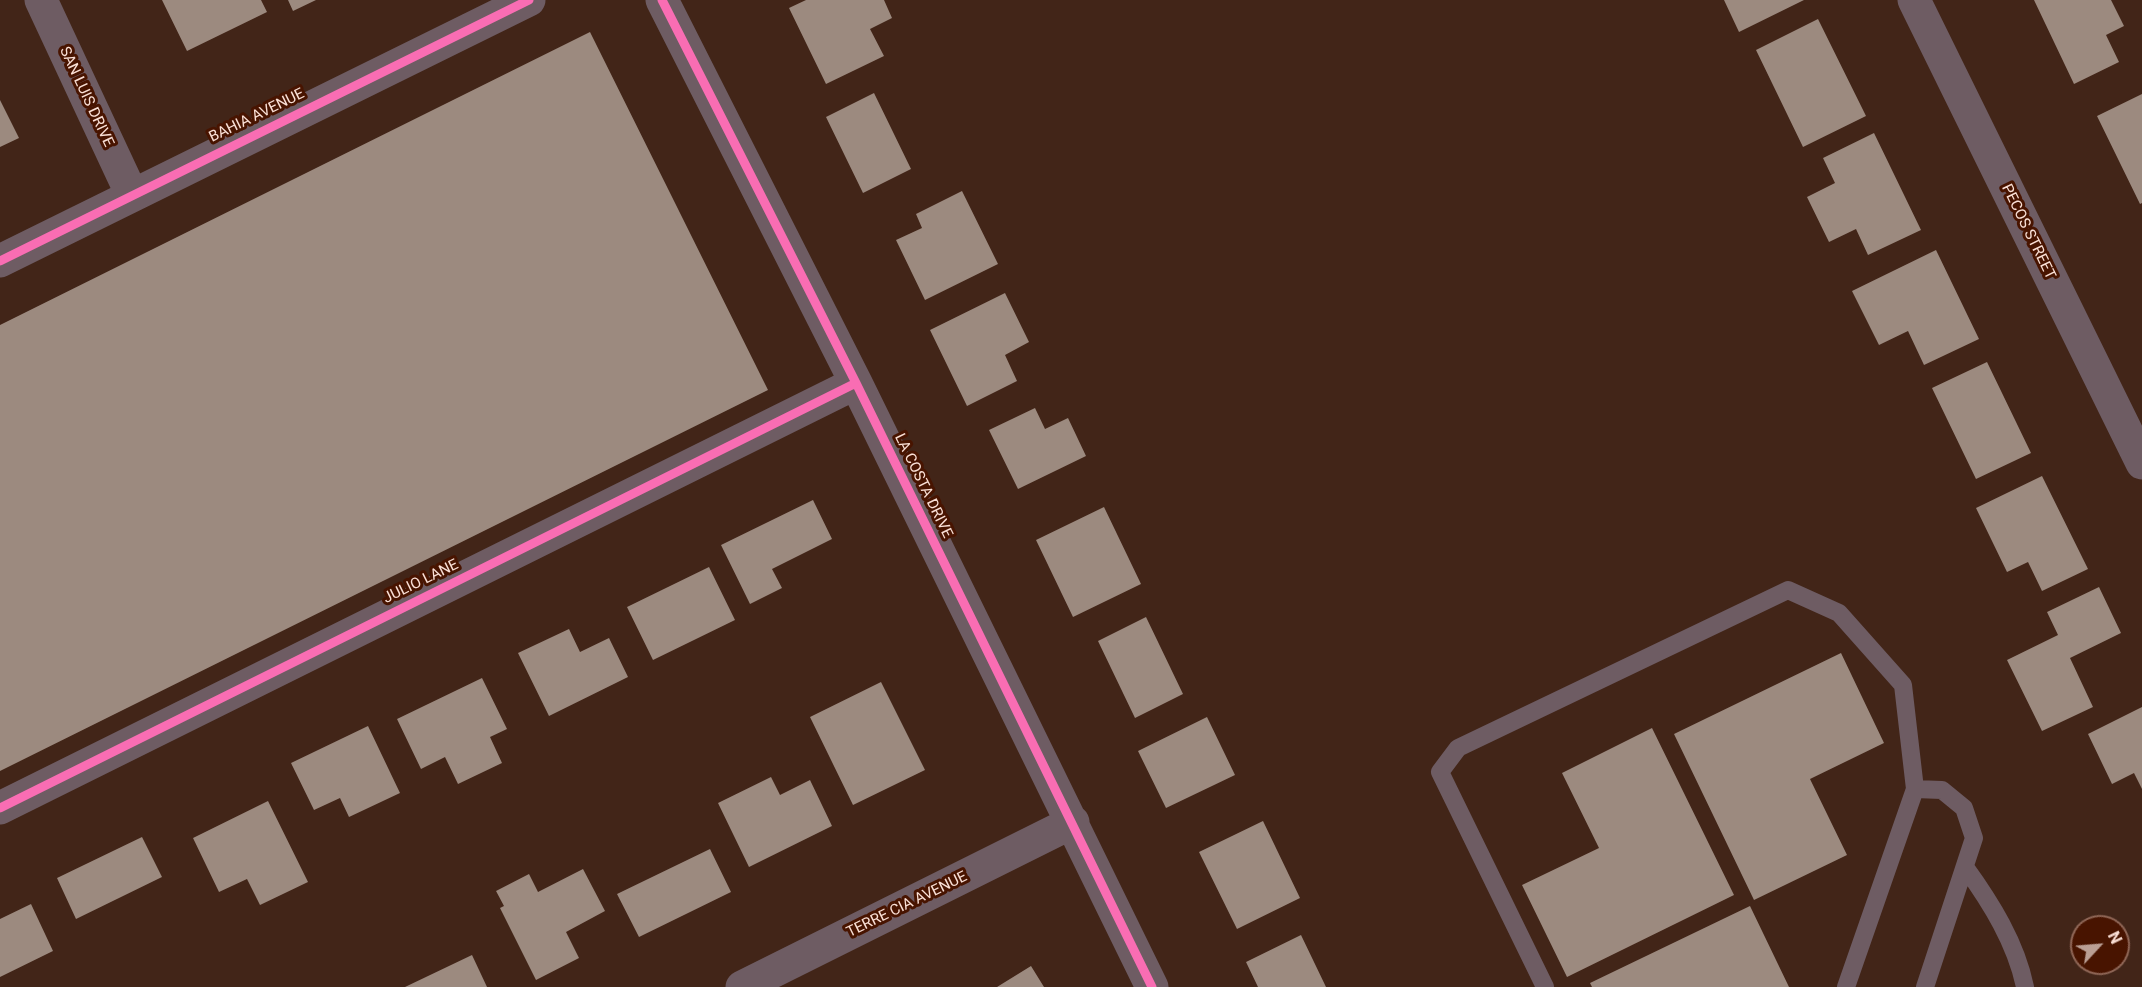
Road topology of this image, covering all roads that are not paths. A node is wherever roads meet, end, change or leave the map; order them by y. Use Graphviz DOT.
graph roads {
  1 [pos="41,0"];
  2 [pos="529,0"];
  3 [pos="662,0"];
  4 [pos="1914,0"];
  5 [pos="132,195"];
  6 [pos="0,261"];
  7 [pos="856,382"];
  8 [pos="2142,464"];
  9 [pos="1915,789"];
  10 [pos="0,808"];
  11 [pos="1073,822"];
  12 [pos="1965,867"];
  13 [pos="742,987"];
  14 [pos="1152,987"];
  15 [pos="1545,987"];
  16 [pos="1846,987"];
  17 [pos="1925,987"];
  18 [pos="2025,987"];
  1 -- 5 [label="street, SAN LUIS DRIVE"];
  2 -- 5 [label="street, BAHIA AVENUE"];
  3 -- 7 [label="street, LA COSTA DRIVE"];
  4 -- 8 [label="street, PECOS STREET"];
  5 -- 6 [label="street, BAHIA AVENUE"];
  7 -- 10 [label="street, JULIO LANE"];
  7 -- 11 [label="street, LA COSTA DRIVE"];
  9 -- 12 [label="lane"];
  9 -- 15 [label="lane"];
  9 -- 16 [label="lane"];
  11 -- 13 [label="street, TERRE CIA AVENUE"];
  11 -- 14 [label="street, LA COSTA DRIVE"];
  12 -- 17 [label="lane"];
  12 -- 18 [label="lane"];
}
